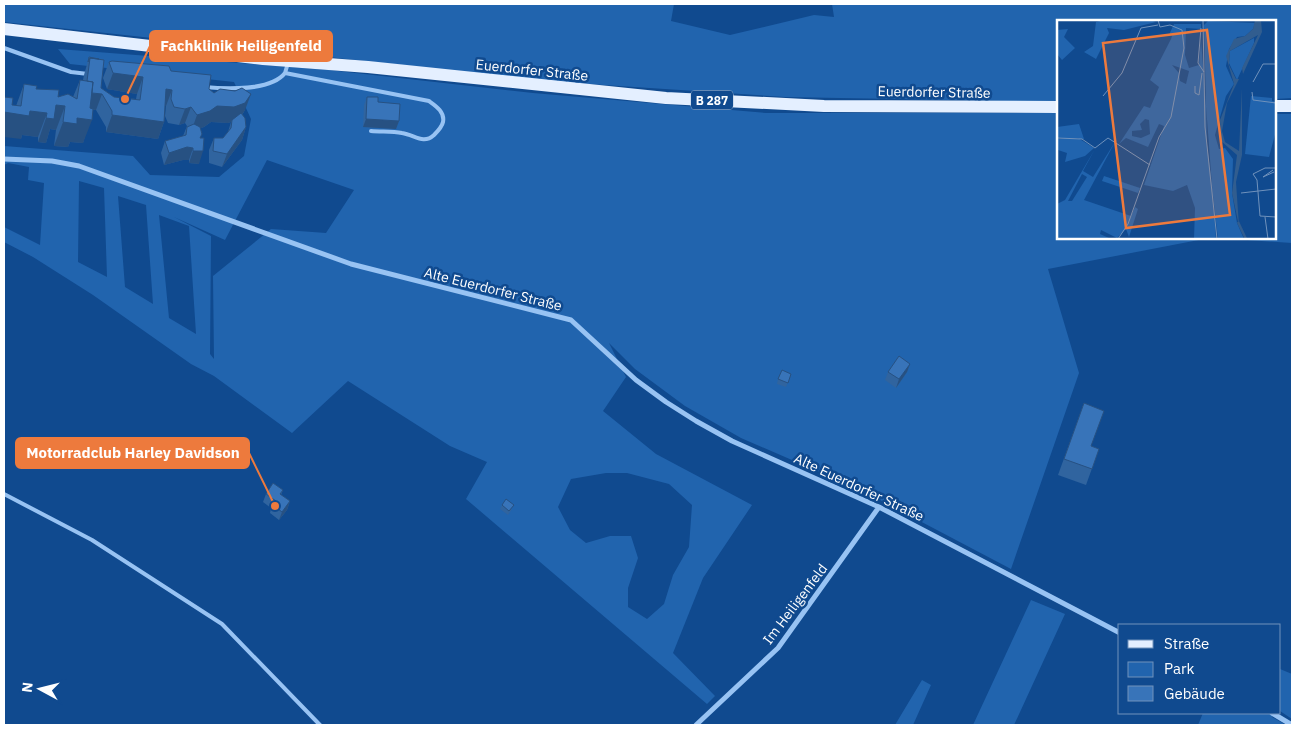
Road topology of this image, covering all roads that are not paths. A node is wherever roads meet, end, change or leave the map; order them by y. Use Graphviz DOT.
graph roads {
  1 [pos="4,29"];
  2 [pos="4,48"];
  3 [pos="287,67"];
  4 [pos="91,74"];
  5 [pos="198,86"];
  6 [pos="1276,106"];
  7 [pos="1292,106"];
  8 [pos="1057,107"];
  9 [pos="371,131"];
  10 [pos="4,159"];
  11 [pos="4,494"];
  12 [pos="879,507"];
  13 [pos="1118,632"];
  14 [pos="1274,714"];
  15 [pos="320,725"];
  16 [pos="696,725"];
  17 [pos="1292,725"];
  1 -- 3 [label="main road, Euerdorfer Straße / B 287"];
  2 -- 4 [label="lane"];
  3 -- 5 [label="lane"];
  3 -- 8 [label="main road, Euerdorfer Straße / B 287"];
  3 -- 9 [label="lane"];
  6 -- 7 [label="main road"];
  10 -- 12 [label="street, Alte Euerdorfer Straße"];
  11 -- 15 [label="lane"];
  12 -- 13 [label="street, Alte Euerdorfer Straße"];
  12 -- 16 [label="street, Im Heiligenfeld"];
  14 -- 17 [label="street"];
}
